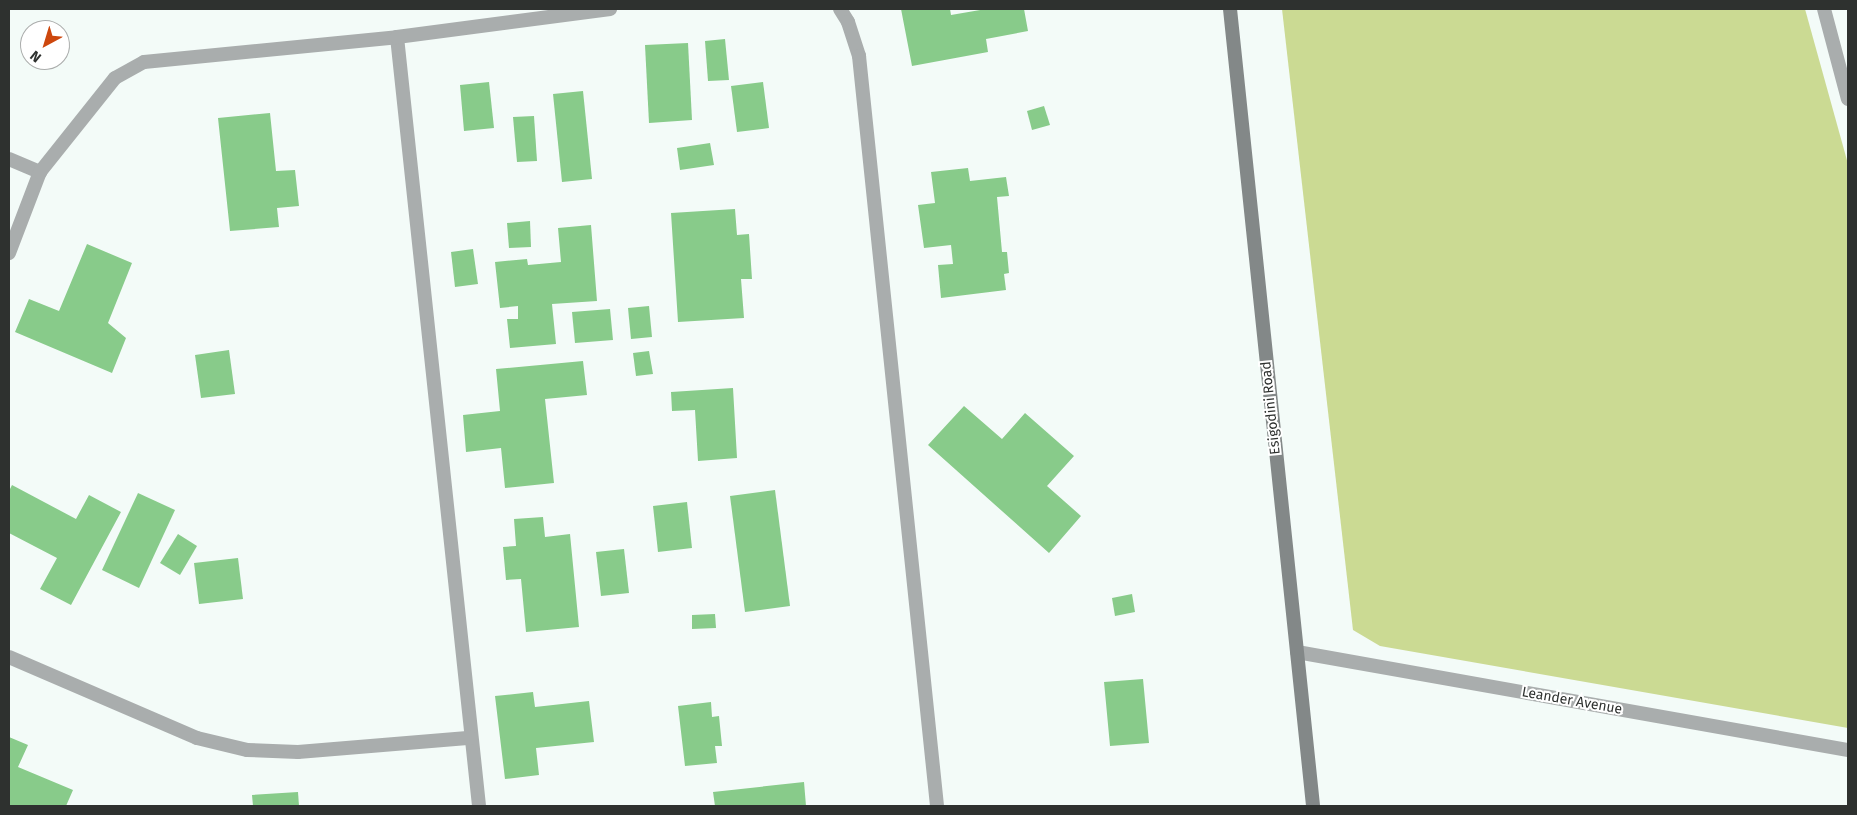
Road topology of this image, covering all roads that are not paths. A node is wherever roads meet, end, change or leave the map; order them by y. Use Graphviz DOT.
graph roads {
  1 [pos="610,9"];
  2 [pos="840,9"];
  3 [pos="1230,9"];
  4 [pos="1824,9"];
  5 [pos="398,37"];
  6 [pos="1848,99"];
  7 [pos="9,158"];
  8 [pos="40,172"];
  9 [pos="9,253"];
  10 [pos="1296,652"];
  11 [pos="9,657"];
  12 [pos="470,738"];
  13 [pos="1848,750"];
  14 [pos="479,806"];
  15 [pos="937,806"];
  16 [pos="1312,806"];
  1 -- 5 [label="street"];
  2 -- 15 [label="street"];
  3 -- 10 [label="main road, Esigodini Road"];
  4 -- 6 [label="street"];
  5 -- 8 [label="street"];
  5 -- 12 [label="street"];
  7 -- 8 [label="street"];
  8 -- 9 [label="street"];
  10 -- 13 [label="street, Leander Avenue"];
  10 -- 16 [label="main road, Esigodini Road"];
  11 -- 12 [label="street"];
  12 -- 14 [label="street"];
}
